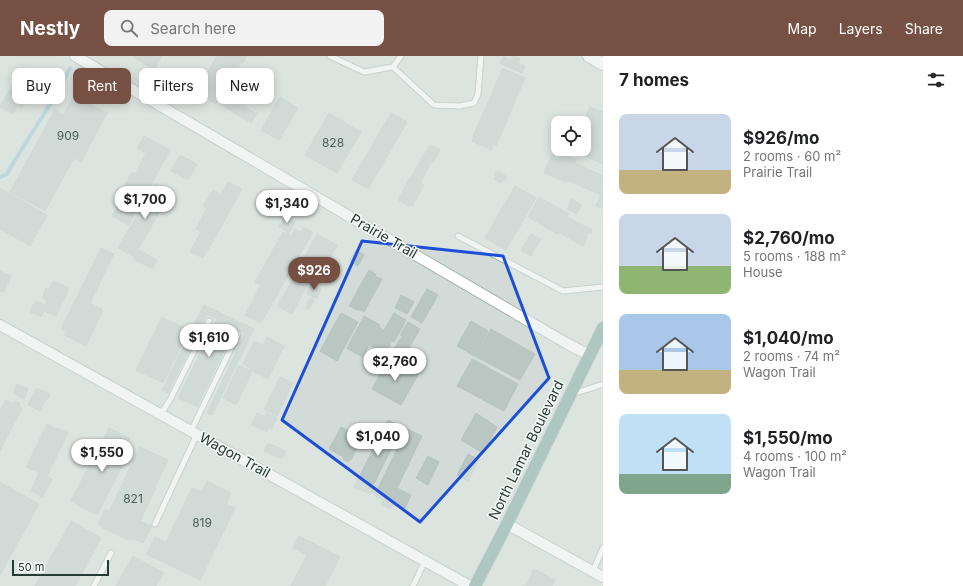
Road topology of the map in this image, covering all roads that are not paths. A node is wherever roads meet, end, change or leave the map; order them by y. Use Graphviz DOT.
graph roads {
  1 [pos="75,56"];
  2 [pos="330,56"];
  3 [pos="401,56"];
  4 [pos="481,56"];
  5 [pos="589,56"];
  6 [pos="603,64"];
  7 [pos="393,67"];
  8 [pos="458,236"];
  9 [pos="603,287"];
  10 [pos="209,321"];
  11 [pos="0,325"];
  12 [pos="603,328"];
  13 [pos="238,334"];
  14 [pos="589,355"];
  15 [pos="603,384"];
  16 [pos="570,395"];
  17 [pos="161,414"];
  18 [pos="194,432"];
  19 [pos="154,524"];
  20 [pos="507,524"];
  21 [pos="603,548"];
  22 [pos="111,553"];
  23 [pos="425,561"];
  24 [pos="593,571"];
  25 [pos="603,577"];
  26 [pos="94,586"];
  27 [pos="413,586"];
  28 [pos="470,586"];
  29 [pos="475,586"];
  1 -- 14 [label="street, Prairie Trail"];
  2 -- 7 [label="lane"];
  3 -- 7 [label="lane"];
  4 -- 7 [label="lane"];
  5 -- 6 [label="street"];
  8 -- 9 [label="lane"];
  10 -- 17 [label="lane"];
  11 -- 17 [label="street, Wagon Trail"];
  12 -- 14 [label="main road, North Lamar Boulevard"];
  13 -- 18 [label="lane"];
  14 -- 16 [label="main road, North Lamar Boulevard"];
  15 -- 16 [label="lane"];
  16 -- 20 [label="main road, North Lamar Boulevard"];
  17 -- 18 [label="street, Wagon Trail"];
  18 -- 19 [label="lane"];
  18 -- 23 [label="street, Wagon Trail"];
  20 -- 24 [label="street"];
  20 -- 29 [label="main road, North Lamar Boulevard"];
  21 -- 24 [label="lane"];
  22 -- 26 [label="lane"];
  23 -- 27 [label="lane"];
  23 -- 28 [label="street, Wagon Trail"];
  24 -- 25 [label="street"];
}
